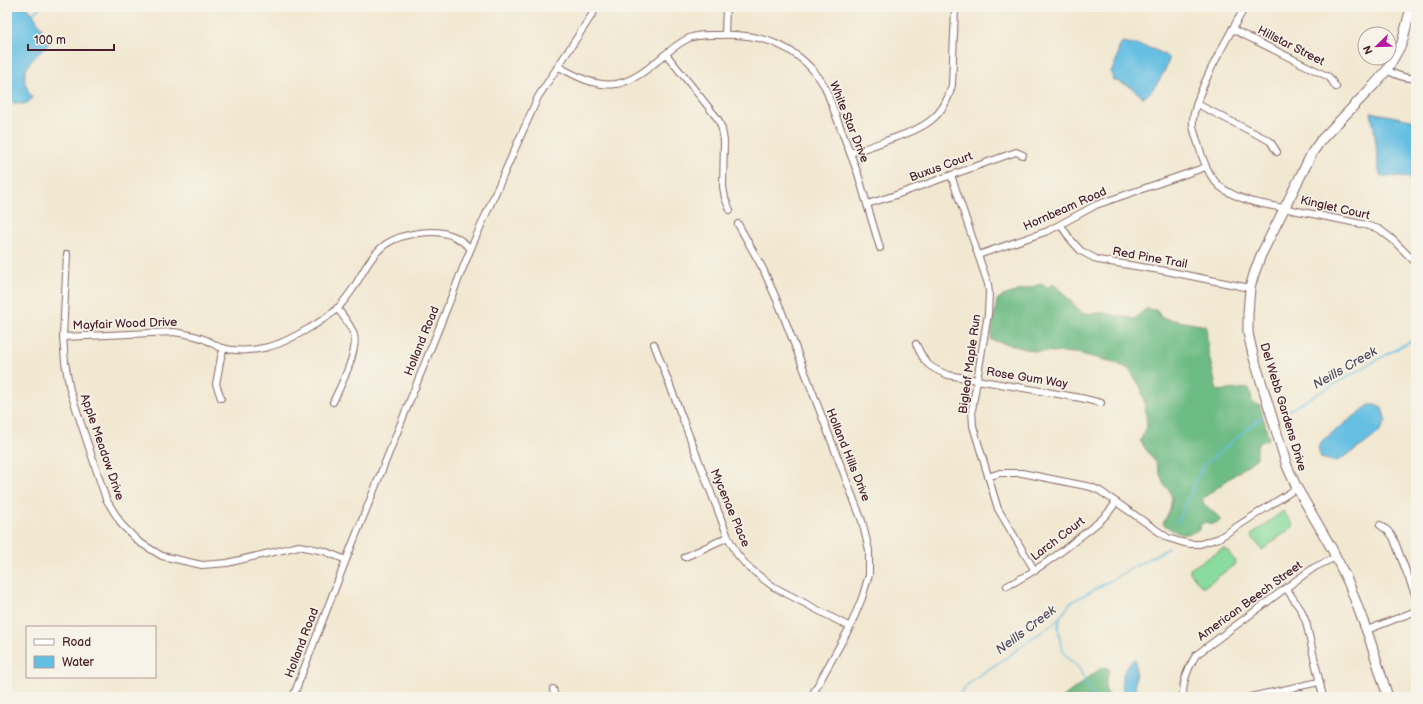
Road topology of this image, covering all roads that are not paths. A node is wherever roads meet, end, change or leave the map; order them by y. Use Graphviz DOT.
graph roads {
  1 [pos="597,7"];
  2 [pos="726,7"];
  3 [pos="955,7"];
  4 [pos="1245,7"];
  5 [pos="1411,7"];
  6 [pos="1232,29"];
  7 [pos="725,34"];
  8 [pos="666,54"];
  9 [pos="559,67"];
  10 [pos="1387,70"];
  11 [pos="1416,78"];
  12 [pos="1336,87"];
  13 [pos="1196,104"];
  14 [pos="1278,152"];
  15 [pos="850,153"];
  16 [pos="1023,155"];
  17 [pos="1206,167"];
  18 [pos="951,176"];
  19 [pos="867,204"];
  20 [pos="1284,208"];
  21 [pos="730,210"];
  22 [pos="738,224"];
  23 [pos="1061,225"];
  24 [pos="471,248"];
  25 [pos="880,248"];
  26 [pos="67,254"];
  27 [pos="978,255"];
  28 [pos="1416,263"];
  29 [pos="1250,288"];
  30 [pos="337,308"];
  31 [pos="63,337"];
  32 [pos="654,344"];
  33 [pos="916,344"];
  34 [pos="224,348"];
  35 [pos="977,381"];
  36 [pos="221,398"];
  37 [pos="333,402"];
  38 [pos="1101,403"];
  39 [pos="988,477"];
  40 [pos="1297,488"];
  41 [pos="1116,502"];
  42 [pos="1380,525"];
  43 [pos="728,537"];
  44 [pos="684,557"];
  45 [pos="1336,557"];
  46 [pos="346,560"];
  47 [pos="1035,571"];
  48 [pos="1007,586"];
  49 [pos="1286,588"];
  50 [pos="1416,597"];
  51 [pos="1416,611"];
  52 [pos="850,627"];
  53 [pos="1367,630"];
  54 [pos="1319,682"];
  55 [pos="553,689"];
  56 [pos="293,697"];
  57 [pos="555,697"];
  58 [pos="810,697"];
  59 [pos="1184,697"];
  60 [pos="1250,697"];
  61 [pos="1323,697"];
  62 [pos="1388,697"];
  1 -- 9 [label="street, Holland Road"];
  2 -- 7 [label="street"];
  3 -- 15 [label="street"];
  4 -- 6 [label="street, Kinglet Court"];
  5 -- 10 [label="street, Del Webb Gardens Drive"];
  6 -- 12 [label="street, Hillstar Street"];
  6 -- 13 [label="street, Kinglet Court"];
  7 -- 8 [label="street, White Star Drive"];
  7 -- 15 [label="street, White Star Drive"];
  8 -- 9 [label="street, White Star Drive"];
  8 -- 21 [label="street"];
  9 -- 24 [label="street, Holland Road"];
  10 -- 11 [label="street"];
  10 -- 20 [label="street, Del Webb Gardens Drive"];
  13 -- 14 [label="street"];
  13 -- 17 [label="street, Kinglet Court"];
  15 -- 19 [label="street, White Star Drive"];
  16 -- 18 [label="street, Buxus Court"];
  17 -- 20 [label="street, Kinglet Court"];
  17 -- 23 [label="street, Hornbeam Road"];
  18 -- 19 [label="street, Buxus Court"];
  18 -- 27 [label="street, Bigleaf Maple Run"];
  19 -- 25 [label="street, White Star Drive"];
  20 -- 28 [label="street, Kinglet Court"];
  20 -- 29 [label="street, Del Webb Gardens Drive"];
  22 -- 52 [label="street, Holland Hills Drive"];
  23 -- 27 [label="street, Hornbeam Road"];
  23 -- 29 [label="street, Red Pine Trail"];
  24 -- 30 [label="street, Mayfair Wood Drive"];
  24 -- 46 [label="street, Holland Road"];
  26 -- 31 [label="street, Apple Meadow Drive"];
  27 -- 35 [label="street, Bigleaf Maple Run"];
  29 -- 40 [label="street, Del Webb Gardens Drive"];
  30 -- 34 [label="street, Mayfair Wood Drive"];
  30 -- 37 [label="street"];
  31 -- 34 [label="street, Mayfair Wood Drive"];
  31 -- 46 [label="street, Apple Meadow Drive"];
  32 -- 43 [label="street, Mycenae Place"];
  33 -- 35 [label="street, Rose Gum Way"];
  34 -- 36 [label="street"];
  35 -- 38 [label="street, Rose Gum Way"];
  35 -- 39 [label="street, Bigleaf Maple Run"];
  39 -- 41 [label="street"];
  39 -- 47 [label="street, Bigleaf Maple Run"];
  40 -- 41 [label="street"];
  40 -- 45 [label="street, Del Webb Gardens Drive"];
  41 -- 47 [label="street, Larch Court"];
  42 -- 50 [label="street"];
  43 -- 44 [label="street"];
  43 -- 52 [label="street, Mycenae Place"];
  45 -- 49 [label="street, American Beech Street"];
  45 -- 53 [label="street, Del Webb Gardens Drive"];
  46 -- 56 [label="street, Holland Road"];
  47 -- 48 [label="street, Larch Court"];
  49 -- 54 [label="street"];
  49 -- 59 [label="street, American Beech Street"];
  51 -- 53 [label="street"];
  52 -- 58 [label="street, Holland Hills Drive"];
  53 -- 62 [label="street, Del Webb Gardens Drive"];
  54 -- 60 [label="street"];
  54 -- 61 [label="street"];
  55 -- 57 [label="street"];
}
